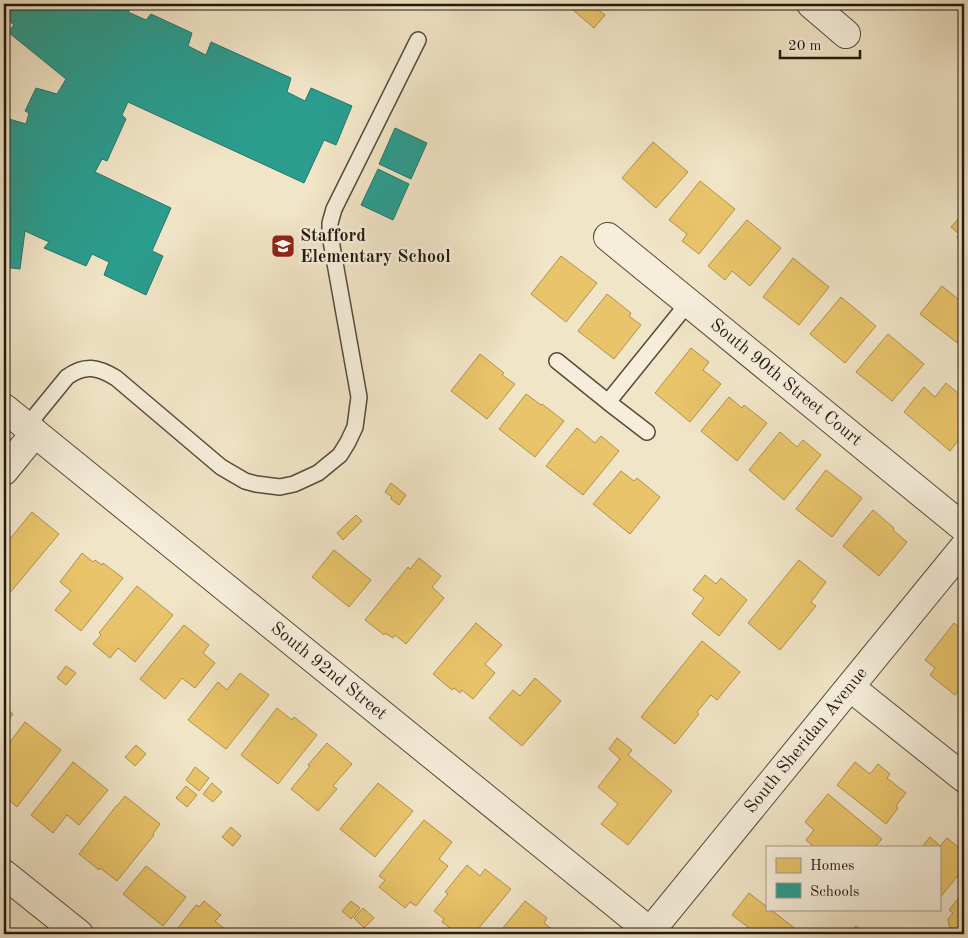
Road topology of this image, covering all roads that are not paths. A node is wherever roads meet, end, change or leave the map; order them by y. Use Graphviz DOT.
graph roads {
  1 [pos="812,4"];
  2 [pos="846,34"];
  3 [pos="418,40"];
  4 [pos="608,238"];
  5 [pos="688,303"];
  6 [pos="557,361"];
  7 [pos="608,402"];
  8 [pos="4,408"];
  9 [pos="31,430"];
  10 [pos="647,432"];
  11 [pos="4,471"];
  12 [pos="964,528"];
  13 [pos="964,547"];
  14 [pos="850,687"];
  15 [pos="964,778"];
  16 [pos="4,874"];
  17 [pos="650,933"];
  18 [pos="79,934"];
  1 -- 2 [label="street"];
  3 -- 9 [label="lane"];
  4 -- 5 [label="street, South 90th Street Court"];
  5 -- 7 [label="lane"];
  5 -- 12 [label="street, South 90th Street Court"];
  6 -- 7 [label="lane"];
  7 -- 10 [label="lane"];
  8 -- 9 [label="street, South 92nd Street"];
  9 -- 11 [label="street"];
  9 -- 17 [label="street, South 92nd Street"];
  13 -- 14 [label="street, South Sheridan Avenue"];
  14 -- 15 [label="street"];
  14 -- 17 [label="street, South Sheridan Avenue"];
  16 -- 18 [label="street"];
}
